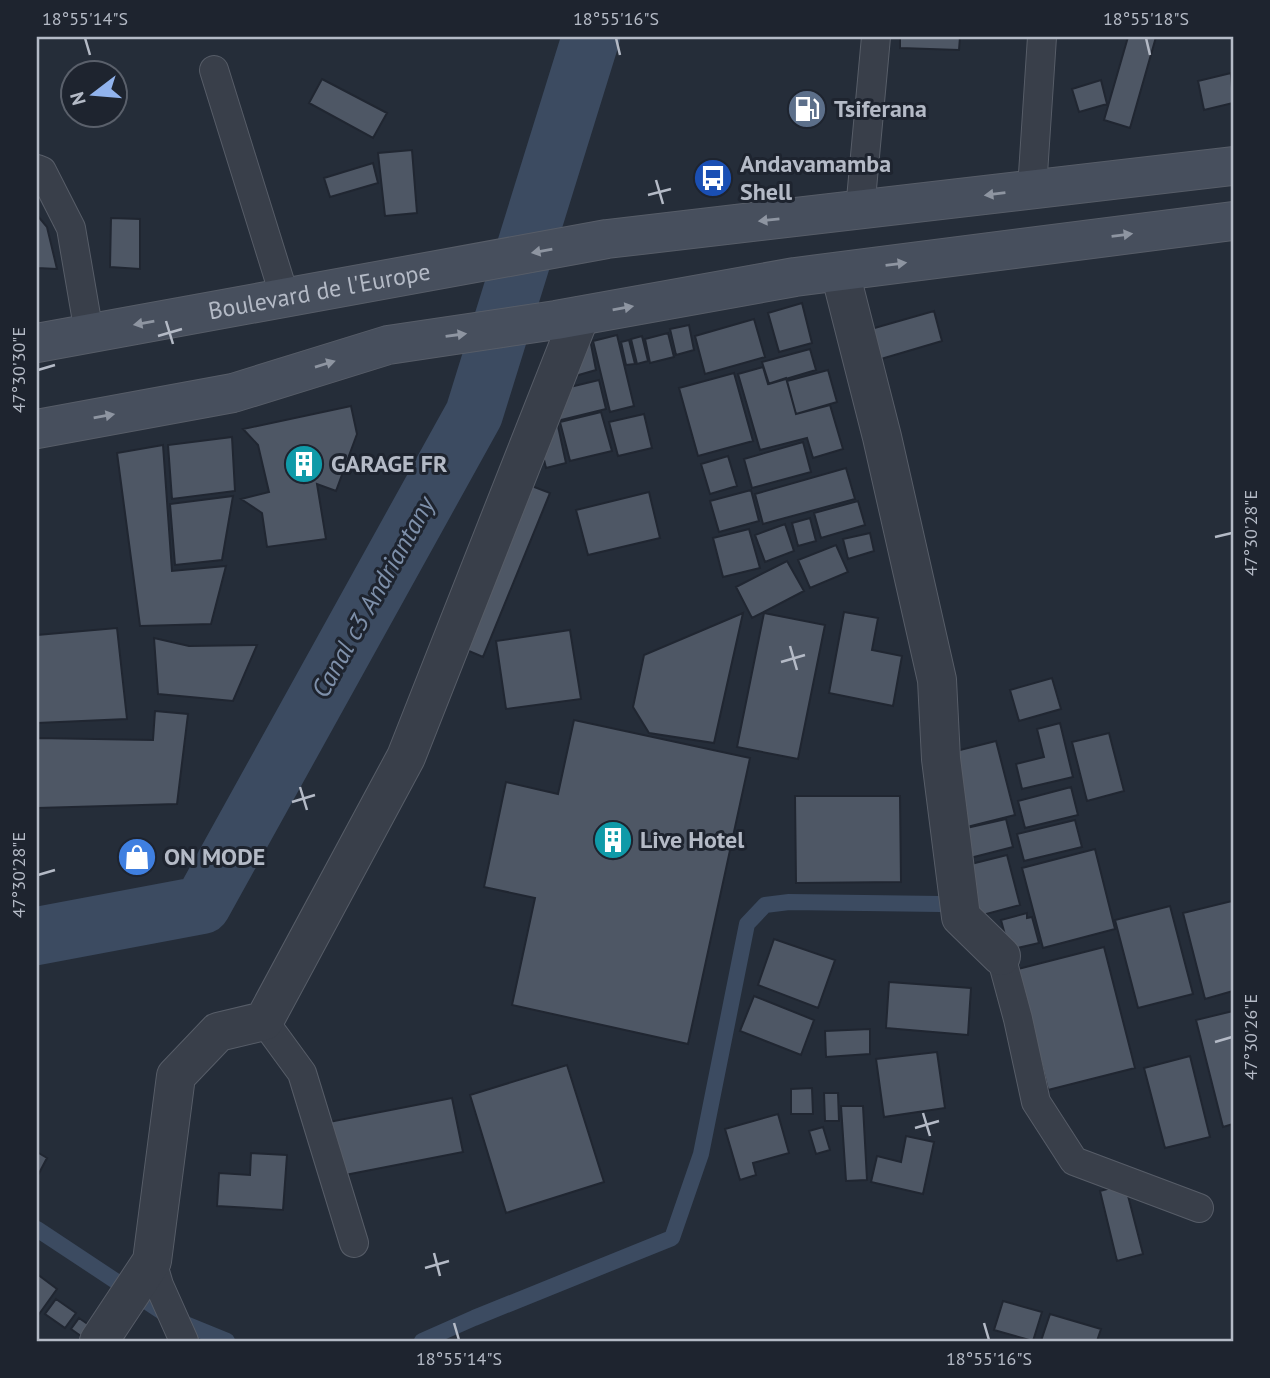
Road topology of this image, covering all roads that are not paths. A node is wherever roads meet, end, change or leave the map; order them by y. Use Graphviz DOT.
graph roads {
  1 [pos="876,37"];
  2 [pos="1042,37"];
  3 [pos="214,70"];
  4 [pos="1233,166"];
  5 [pos="37,169"];
  6 [pos="1032,189"];
  7 [pos="860,210"];
  8 [pos="1233,221"];
  9 [pos="840,271"];
  10 [pos="285,298"];
  11 [pos="568,318"];
  12 [pos="89,333"];
  13 [pos="37,342"];
  14 [pos="37,429"];
  15 [pos="1001,956"];
  16 [pos="264,1021"];
  17 [pos="1199,1208"];
  18 [pos="354,1243"];
  19 [pos="151,1274"];
  20 [pos="104,1333"];
  21 [pos="184,1341"];
  1 -- 7 [label="lane"];
  2 -- 6 [label="lane"];
  3 -- 10 [label="lane"];
  4 -- 6 [label="street, Boulevard de l'Europe"];
  5 -- 12 [label="lane"];
  6 -- 7 [label="street, Boulevard de l'Europe, one-way"];
  7 -- 10 [label="street, Boulevard de l'Europe, one-way"];
  9 -- 8 [label="street, one-way"];
  11 -- 9 [label="street, one-way"];
  9 -- 15 [label="street"];
  10 -- 12 [label="street, Boulevard de l'Europe, one-way"];
  14 -- 11 [label="street, one-way"];
  11 -- 16 [label="street"];
  12 -- 13 [label="street, Boulevard de l'Europe"];
  15 -- 17 [label="lane"];
  16 -- 18 [label="lane"];
  16 -- 19 [label="street"];
  19 -- 20 [label="street"];
  19 -- 21 [label="lane"];
}
